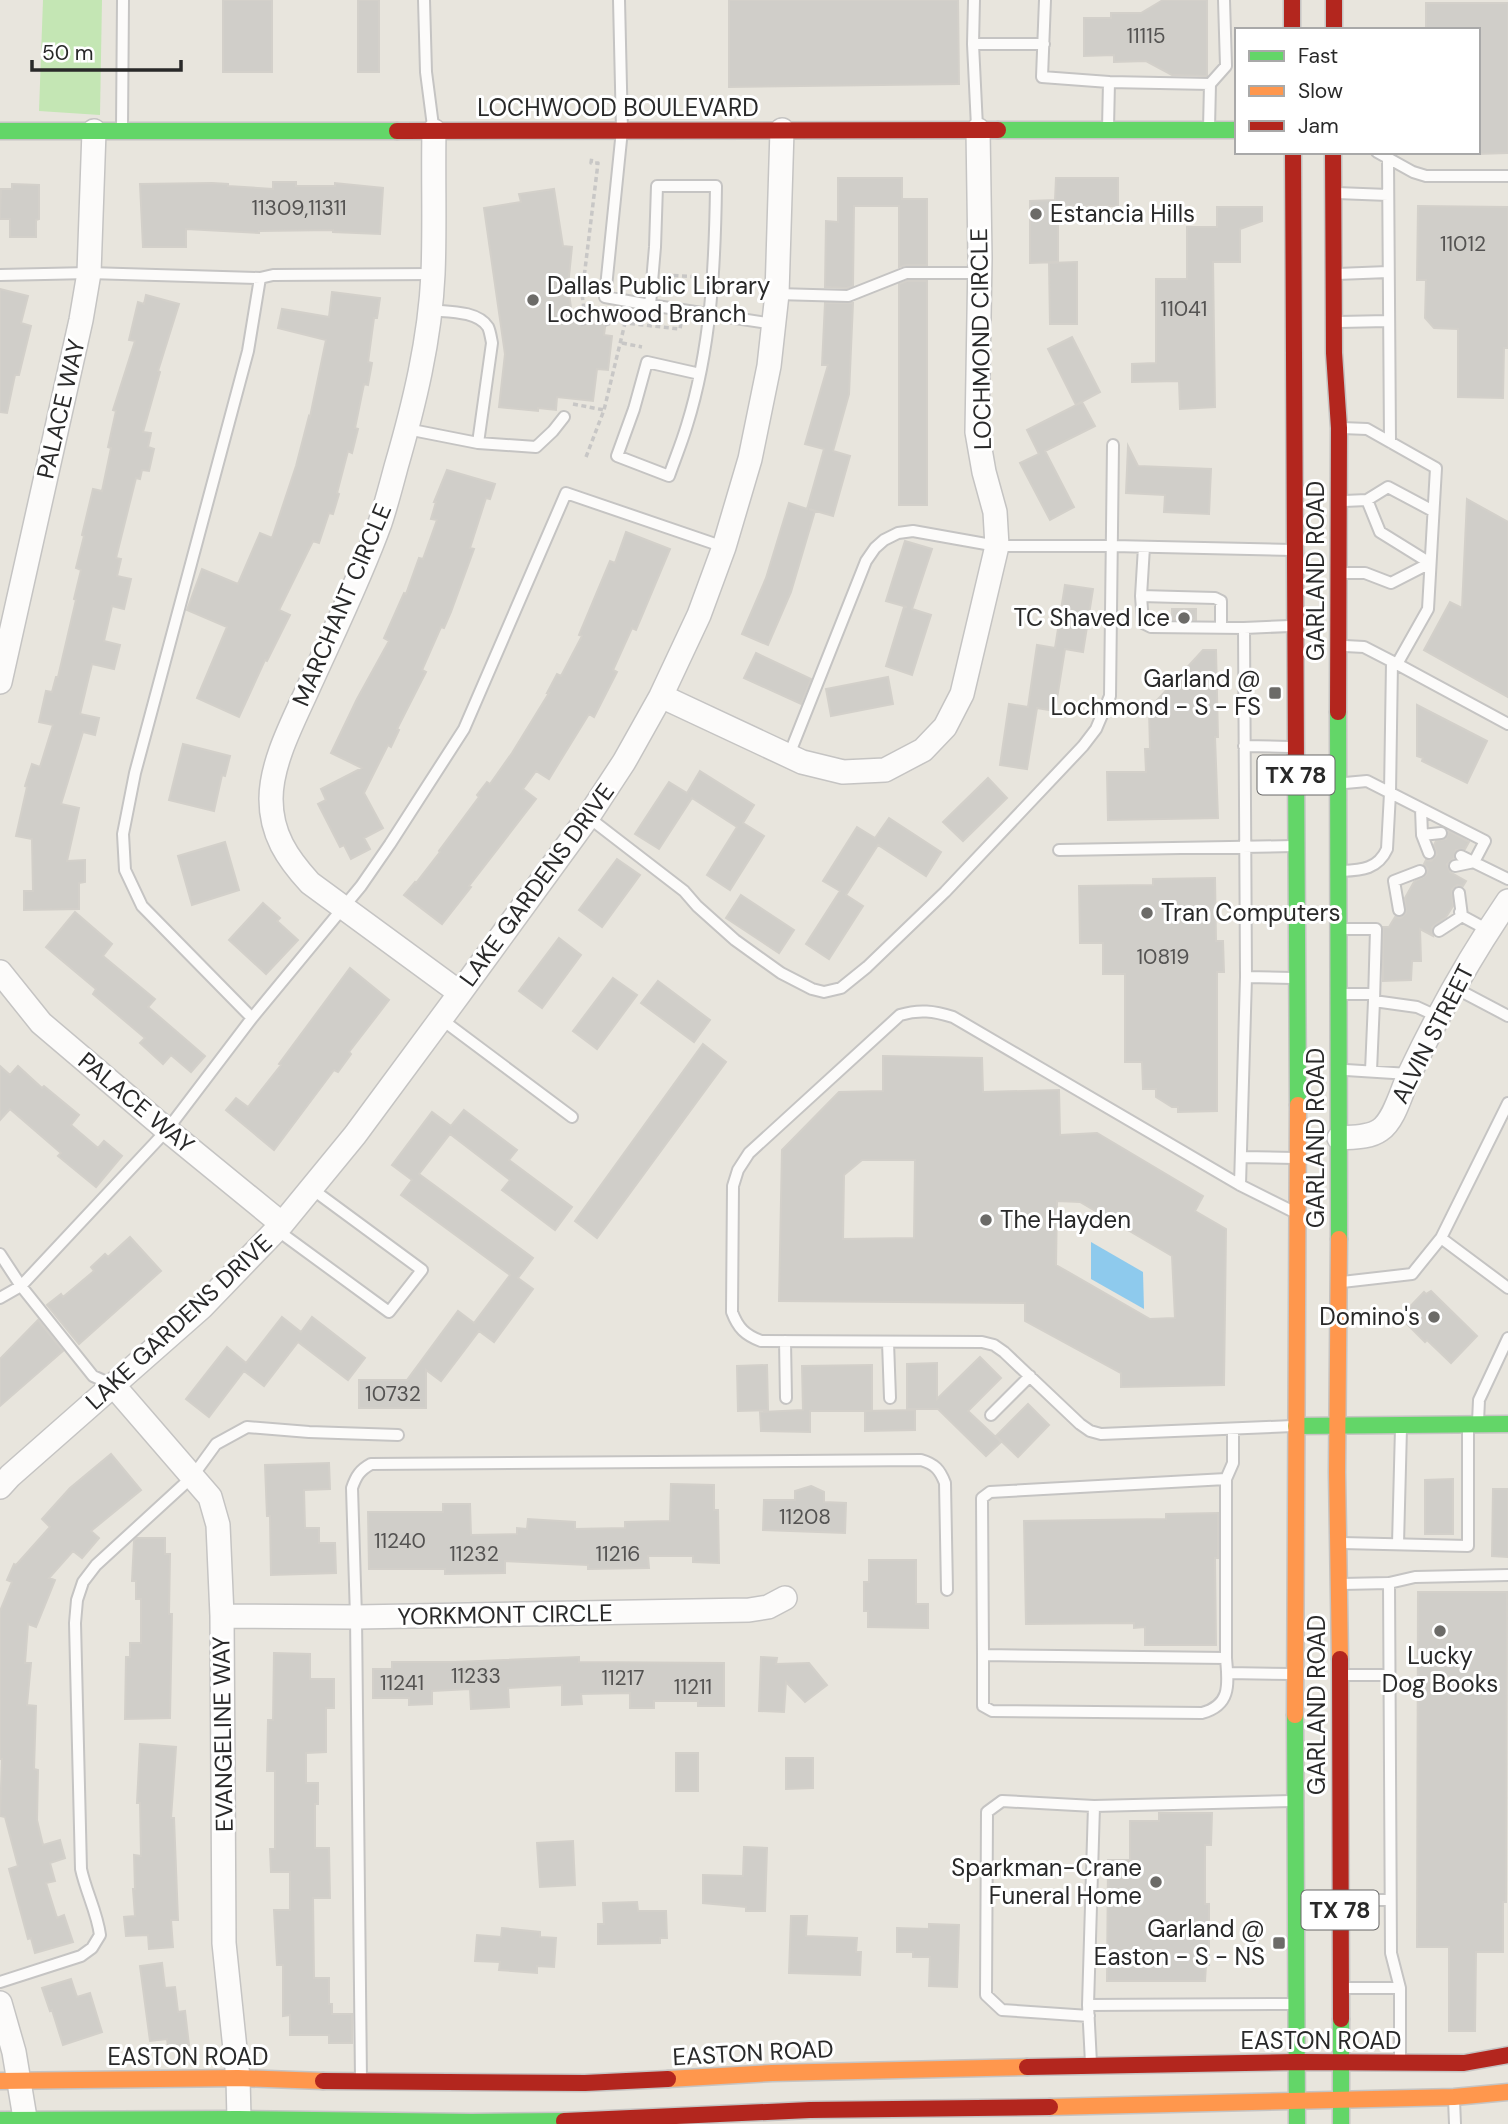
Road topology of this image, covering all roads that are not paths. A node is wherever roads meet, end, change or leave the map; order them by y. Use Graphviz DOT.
graph roads {
  1 [pos="123,0"];
  2 [pos="424,0"];
  3 [pos="620,0"];
  4 [pos="974,0"];
  5 [pos="1045,0"];
  6 [pos="1224,0"];
  7 [pos="1292,0"];
  8 [pos="1334,0"];
  9 [pos="1292,28"];
  10 [pos="1334,28"];
  11 [pos="1231,35"];
  12 [pos="973,44"];
  13 [pos="1044,44"];
  14 [pos="1109,82"];
  15 [pos="1210,84"];
  16 [pos="1209,129"];
  17 [pos="622,130"];
  18 [pos="782,130"];
  19 [pos="978,130"];
  20 [pos="1235,130"];
  21 [pos="0,131"];
  22 [pos="94,131"];
  23 [pos="121,131"];
  24 [pos="433,131"];
  25 [pos="1108,131"];
  26 [pos="1293,154"];
  27 [pos="1333,154"];
  28 [pos="1380,154"];
  29 [pos="1388,159"];
  30 [pos="1508,176"];
  31 [pos="1334,193"];
  32 [pos="1388,195"];
  33 [pos="1388,272"];
  34 [pos="89,273"];
  35 [pos="433,274"];
  36 [pos="980,274"];
  37 [pos="1334,274"];
  38 [pos="0,275"];
  39 [pos="260,278"];
  40 [pos="777,294"];
  41 [pos="650,305"];
  42 [pos="430,310"];
  43 [pos="710,314"];
  44 [pos="1388,321"];
  45 [pos="1334,322"];
  46 [pos="774,324"];
  47 [pos="700,374"];
  48 [pos="564,417"];
  49 [pos="1339,428"];
  50 [pos="407,429"];
  51 [pos="1390,442"];
  52 [pos="478,443"];
  53 [pos="1113,445"];
  54 [pos="1367,500"];
  55 [pos="1339,501"];
  56 [pos="1433,511"];
  57 [pos="997,546"];
  58 [pos="1113,546"];
  59 [pos="724,547"];
  60 [pos="1144,547"];
  61 [pos="1300,550"];
  62 [pos="1430,563"];
  63 [pos="1338,573"];
  64 [pos="1141,596"];
  65 [pos="1295,626"];
  66 [pos="1221,628"];
  67 [pos="1244,628"];
  68 [pos="1339,646"];
  69 [pos="1395,663"];
  70 [pos="0,682"];
  71 [pos="661,696"];
  72 [pos="1508,724"];
  73 [pos="1244,746"];
  74 [pos="1296,747"];
  75 [pos="789,755"];
  76 [pos="1338,783"];
  77 [pos="1390,793"];
  78 [pos="1421,809"];
  79 [pos="588,817"];
  80 [pos="1423,835"];
  81 [pos="1438,837"];
  82 [pos="1245,846"];
  83 [pos="1296,846"];
  84 [pos="1059,850"];
  85 [pos="1463,851"];
  86 [pos="1430,853"];
  87 [pos="1474,862"];
  88 [pos="1376,864"];
  89 [pos="1455,866"];
  90 [pos="1339,871"];
  91 [pos="1417,876"];
  92 [pos="1508,879"];
  93 [pos="1394,881"];
  94 [pos="1406,897"];
  95 [pos="1457,898"];
  96 [pos="1508,901"];
  97 [pos="344,908"];
  98 [pos="1398,910"];
  99 [pos="1462,916"];
  100 [pos="1446,918"];
  101 [pos="1339,929"];
  102 [pos="1488,930"];
  103 [pos="1439,931"];
  104 [pos="0,972"];
  105 [pos="1245,977"];
  106 [pos="1297,978"];
  107 [pos="1455,988"];
  108 [pos="460,993"];
  109 [pos="1338,994"];
  110 [pos="1374,998"];
  111 [pos="1508,1016"];
  112 [pos="1439,1017"];
  113 [pos="252,1018"];
  114 [pos="441,1019"];
  115 [pos="1340,1070"];
  116 [pos="1371,1071"];
  117 [pos="1409,1074"];
  118 [pos="1508,1103"];
  119 [pos="572,1117"];
  120 [pos="167,1130"];
  121 [pos="1318,1137"];
  122 [pos="1241,1157"];
  123 [pos="1298,1158"];
  124 [pos="1241,1185"];
  125 [pos="312,1189"];
  126 [pos="1298,1214"];
  127 [pos="279,1227"];
  128 [pos="1441,1238"];
  129 [pos="0,1254"];
  130 [pos="1339,1282"];
  131 [pos="21,1286"];
  132 [pos="1508,1288"];
  133 [pos="0,1298"];
  134 [pos="1508,1338"];
  135 [pos="785,1342"];
  136 [pos="888,1342"];
  137 [pos="1030,1376"];
  138 [pos="114,1386"];
  139 [pos="786,1398"];
  140 [pos="890,1398"];
  141 [pos="991,1415"];
  142 [pos="1508,1424"];
  143 [pos="1401,1425"];
  144 [pos="1473,1425"];
  145 [pos="1296,1426"];
  146 [pos="1338,1426"];
  147 [pos="1233,1429"];
  148 [pos="398,1435"];
  149 [pos="192,1477"];
  150 [pos="1226,1479"];
  151 [pos="0,1487"];
  152 [pos="1339,1543"];
  153 [pos="1398,1544"];
  154 [pos="1508,1575"];
  155 [pos="1390,1583"];
  156 [pos="1339,1585"];
  157 [pos="947,1590"];
  158 [pos="785,1598"];
  159 [pos="222,1616"];
  160 [pos="356,1617"];
  161 [pos="983,1655"];
  162 [pos="1226,1658"];
  163 [pos="1227,1673"];
  164 [pos="1301,1674"];
  165 [pos="1334,1675"];
  166 [pos="1389,1675"];
  167 [pos="1295,1801"];
  168 [pos="1094,1806"];
  169 [pos="1340,1900"];
  170 [pos="1390,1900"];
  171 [pos="0,1982"];
  172 [pos="1341,1988"];
  173 [pos="1400,1989"];
  174 [pos="0,2003"];
  175 [pos="1296,2004"];
  176 [pos="1089,2010"];
  177 [pos="1508,2055"];
  178 [pos="1297,2062"];
  179 [pos="1340,2063"];
  180 [pos="1400,2064"];
  181 [pos="238,2078"];
  182 [pos="10,2081"];
  183 [pos="360,2083"];
  184 [pos="1092,2091"];
  185 [pos="1508,2092"];
  186 [pos="1454,2097"];
  187 [pos="1340,2099"];
  188 [pos="1296,2101"];
  189 [pos="810,2110"];
  190 [pos="471,2118"];
  191 [pos="0,2119"];
  192 [pos="239,2119"];
  193 [pos="26,2121"];
  194 [pos="187,2121"];
  195 [pos="1297,2124"];
  196 [pos="1340,2124"];
  197 [pos="1455,2124"];
  1 -- 23 [label="lane"];
  2 -- 24 [label="lane"];
  3 -- 17 [label="lane"];
  4 -- 12 [label="lane"];
  5 -- 13 [label="lane"];
  6 -- 11 [label="lane"];
  7 -- 9 [label="main road"];
  8 -- 10 [label="main road"];
  11 -- 15 [label="lane"];
  12 -- 13 [label="lane"];
  12 -- 19 [label="lane"];
  13 -- 14 [label="lane"];
  14 -- 15 [label="lane"];
  14 -- 25 [label="lane"];
  15 -- 16 [label="lane"];
  16 -- 20 [label="main road, LOCHWOOD BOULEVARD"];
  16 -- 25 [label="main road, LOCHWOOD BOULEVARD"];
  17 -- 18 [label="main road, LOCHWOOD BOULEVARD"];
  17 -- 24 [label="main road, LOCHWOOD BOULEVARD"];
  17 -- 41 [label="lane"];
  18 -- 19 [label="main road, LOCHWOOD BOULEVARD"];
  18 -- 40 [label="street, LAKE GARDENS DRIVE"];
  19 -- 25 [label="main road, LOCHWOOD BOULEVARD"];
  19 -- 36 [label="street, LOCHMOND CIRCLE"];
  21 -- 22 [label="main road, LOCHWOOD BOULEVARD"];
  22 -- 23 [label="main road, LOCHWOOD BOULEVARD"];
  22 -- 34 [label="street, PALACE WAY"];
  23 -- 24 [label="main road, LOCHWOOD BOULEVARD"];
  24 -- 35 [label="street, MARCHANT CIRCLE"];
  26 -- 61 [label="main road, GARLAND ROAD / TX 78"];
  27 -- 31 [label="main road, GARLAND ROAD / TX 78"];
  28 -- 29 [label="lane"];
  29 -- 30 [label="lane"];
  29 -- 32 [label="lane"];
  31 -- 32 [label="lane"];
  31 -- 37 [label="main road, GARLAND ROAD / TX 78"];
  32 -- 33 [label="lane"];
  33 -- 37 [label="lane"];
  33 -- 44 [label="lane"];
  34 -- 38 [label="lane"];
  34 -- 39 [label="lane"];
  34 -- 70 [label="street, PALACE WAY"];
  35 -- 39 [label="lane"];
  35 -- 42 [label="street, MARCHANT CIRCLE"];
  36 -- 40 [label="lane"];
  36 -- 57 [label="street, LOCHMOND CIRCLE"];
  37 -- 45 [label="main road, GARLAND ROAD / TX 78"];
  39 -- 113 [label="lane"];
  40 -- 46 [label="street, LAKE GARDENS DRIVE"];
  41 -- 43 [label="lane"];
  41 -- 43 [label="lane"];
  42 -- 50 [label="street, MARCHANT CIRCLE"];
  42 -- 52 [label="lane"];
  43 -- 46 [label="lane"];
  43 -- 47 [label="lane"];
  44 -- 45 [label="lane"];
  44 -- 51 [label="lane"];
  45 -- 49 [label="main road, GARLAND ROAD / TX 78"];
  46 -- 59 [label="street, LAKE GARDENS DRIVE"];
  47 -- 47 [label="lane"];
  48 -- 52 [label="lane"];
  49 -- 51 [label="lane"];
  49 -- 55 [label="main road, GARLAND ROAD / TX 78"];
  50 -- 52 [label="lane"];
  50 -- 97 [label="street, MARCHANT CIRCLE"];
  51 -- 56 [label="lane"];
  53 -- 58 [label="lane"];
  54 -- 55 [label="lane"];
  54 -- 56 [label="lane"];
  54 -- 62 [label="lane"];
  55 -- 63 [label="main road, GARLAND ROAD / TX 78"];
  56 -- 62 [label="lane"];
  57 -- 58 [label="lane"];
  57 -- 75 [label="lane"];
  57 -- 75 [label="street, LOCHMOND CIRCLE"];
  58 -- 60 [label="lane"];
  58 -- 79 [label="lane"];
  59 -- 71 [label="street, LAKE GARDENS DRIVE"];
  59 -- 97 [label="lane"];
  60 -- 61 [label="lane"];
  60 -- 64 [label="lane"];
  61 -- 65 [label="main road, GARLAND ROAD / TX 78"];
  62 -- 63 [label="lane"];
  62 -- 69 [label="lane"];
  63 -- 68 [label="main road, GARLAND ROAD / TX 78"];
  64 -- 66 [label="lane"];
  64 -- 66 [label="lane"];
  65 -- 67 [label="lane"];
  65 -- 74 [label="main road, GARLAND ROAD / TX 78"];
  66 -- 67 [label="lane"];
  67 -- 73 [label="lane"];
  68 -- 69 [label="lane"];
  68 -- 76 [label="main road, GARLAND ROAD / TX 78"];
  69 -- 72 [label="lane"];
  69 -- 77 [label="lane"];
  71 -- 75 [label="street, LOCHMOND CIRCLE"];
  71 -- 79 [label="street, LAKE GARDENS DRIVE"];
  73 -- 74 [label="lane"];
  73 -- 82 [label="lane"];
  74 -- 83 [label="main road, GARLAND ROAD / TX 78"];
  76 -- 77 [label="lane"];
  76 -- 90 [label="main road, GARLAND ROAD / TX 78"];
  77 -- 78 [label="lane"];
  77 -- 88 [label="lane"];
  78 -- 80 [label="lane"];
  78 -- 87 [label="lane"];
  79 -- 108 [label="street, LAKE GARDENS DRIVE"];
  80 -- 81 [label="lane"];
  80 -- 86 [label="lane"];
  82 -- 83 [label="lane"];
  82 -- 84 [label="lane"];
  82 -- 105 [label="lane"];
  83 -- 106 [label="main road, GARLAND ROAD / TX 78"];
  85 -- 87 [label="lane"];
  87 -- 89 [label="lane"];
  87 -- 92 [label="lane"];
  88 -- 90 [label="lane"];
  88 -- 93 [label="lane"];
  90 -- 101 [label="main road, GARLAND ROAD / TX 78"];
  91 -- 93 [label="lane"];
  93 -- 94 [label="lane"];
  93 -- 98 [label="lane"];
  95 -- 99 [label="lane"];
  96 -- 102 [label="street, ALVIN STREET"];
  97 -- 108 [label="street, MARCHANT CIRCLE"];
  97 -- 113 [label="lane"];
  99 -- 100 [label="lane"];
  99 -- 102 [label="lane"];
  99 -- 103 [label="lane"];
  101 -- 109 [label="main road, GARLAND ROAD / TX 78"];
  101 -- 110 [label="lane"];
  102 -- 107 [label="street, ALVIN STREET"];
  104 -- 120 [label="street, PALACE WAY"];
  105 -- 106 [label="lane"];
  105 -- 122 [label="lane"];
  106 -- 121 [label="main road, GARLAND ROAD / TX 78"];
  107 -- 111 [label="lane"];
  107 -- 112 [label="street, ALVIN STREET"];
  108 -- 114 [label="street, LAKE GARDENS DRIVE"];
  109 -- 110 [label="lane"];
  109 -- 115 [label="main road, GARLAND ROAD / TX 78"];
  110 -- 112 [label="lane"];
  110 -- 116 [label="lane"];
  112 -- 117 [label="street, ALVIN STREET"];
  113 -- 120 [label="lane"];
  114 -- 119 [label="lane"];
  114 -- 125 [label="street, LAKE GARDENS DRIVE"];
  115 -- 116 [label="lane"];
  115 -- 121 [label="main road, GARLAND ROAD / TX 78"];
  116 -- 117 [label="lane"];
  117 -- 121 [label="street, ALVIN STREET"];
  118 -- 128 [label="lane"];
  120 -- 127 [label="street, PALACE WAY"];
  120 -- 131 [label="lane"];
  121 -- 123 [label="main road, GARLAND ROAD / TX 78"];
  121 -- 130 [label="main road, GARLAND ROAD / TX 78"];
  122 -- 123 [label="lane"];
  122 -- 124 [label="lane"];
  123 -- 126 [label="main road, GARLAND ROAD / TX 78"];
  124 -- 126 [label="lane"];
  124 -- 135 [label="lane"];
  125 -- 127 [label="street, LAKE GARDENS DRIVE"];
  125 -- 127 [label="lane"];
  126 -- 145 [label="main road, GARLAND ROAD / TX 78"];
  127 -- 138 [label="street, LAKE GARDENS DRIVE"];
  128 -- 130 [label="lane"];
  128 -- 132 [label="lane"];
  129 -- 131 [label="lane"];
  130 -- 146 [label="main road, GARLAND ROAD / TX 78"];
  131 -- 133 [label="lane"];
  131 -- 138 [label="lane"];
  134 -- 144 [label="lane"];
  135 -- 136 [label="lane"];
  135 -- 139 [label="lane"];
  136 -- 137 [label="lane"];
  136 -- 140 [label="lane"];
  137 -- 141 [label="lane"];
  137 -- 147 [label="lane"];
  138 -- 149 [label="street, EVANGELINE WAY"];
  138 -- 151 [label="street, LAKE GARDENS DRIVE"];
  142 -- 144 [label="main road"];
  143 -- 144 [label="main road"];
  143 -- 146 [label="main road"];
  143 -- 153 [label="lane"];
  144 -- 153 [label="lane"];
  145 -- 146 [label="main road"];
  145 -- 147 [label="lane"];
  145 -- 164 [label="main road, GARLAND ROAD / TX 78"];
  146 -- 152 [label="main road, GARLAND ROAD / TX 78"];
  147 -- 150 [label="lane"];
  148 -- 149 [label="lane"];
  149 -- 159 [label="street, EVANGELINE WAY"];
  149 -- 171 [label="lane"];
  150 -- 161 [label="lane"];
  150 -- 162 [label="lane"];
  152 -- 153 [label="lane"];
  152 -- 156 [label="main road, GARLAND ROAD / TX 78"];
  154 -- 155 [label="lane"];
  155 -- 156 [label="lane"];
  155 -- 166 [label="lane"];
  156 -- 165 [label="main road, GARLAND ROAD / TX 78"];
  157 -- 160 [label="lane"];
  158 -- 160 [label="street, YORKMONT CIRCLE"];
  159 -- 160 [label="street, YORKMONT CIRCLE"];
  159 -- 181 [label="street, EVANGELINE WAY"];
  160 -- 183 [label="lane"];
  161 -- 162 [label="lane"];
  161 -- 163 [label="lane"];
  162 -- 163 [label="lane"];
  163 -- 164 [label="lane"];
  164 -- 167 [label="main road, GARLAND ROAD / TX 78"];
  165 -- 166 [label="lane"];
  165 -- 169 [label="main road, GARLAND ROAD / TX 78"];
  166 -- 170 [label="lane"];
  167 -- 168 [label="lane"];
  167 -- 175 [label="main road, GARLAND ROAD / TX 78"];
  168 -- 176 [label="lane"];
  168 -- 176 [label="lane"];
  169 -- 170 [label="lane"];
  169 -- 172 [label="main road, GARLAND ROAD / TX 78"];
  170 -- 173 [label="lane"];
  172 -- 173 [label="lane"];
  172 -- 179 [label="main road, GARLAND ROAD / TX 78"];
  173 -- 180 [label="lane"];
  174 -- 182 [label="street"];
  175 -- 176 [label="lane"];
  175 -- 178 [label="main road, GARLAND ROAD / TX 78"];
  176 -- 184 [label="lane"];
  177 -- 180 [label="main road, EASTON ROAD"];
  178 -- 179 [label="main road, EASTON ROAD"];
  178 -- 184 [label="main road, EASTON ROAD"];
  178 -- 188 [label="main road, GARLAND ROAD / TX 78"];
  179 -- 180 [label="main road, EASTON ROAD"];
  179 -- 187 [label="main road, GARLAND ROAD / TX 78"];
  181 -- 182 [label="main road, EASTON ROAD"];
  181 -- 183 [label="main road, EASTON ROAD"];
  181 -- 192 [label="street, EVANGELINE WAY"];
  182 -- 193 [label="street"];
  183 -- 184 [label="main road, EASTON ROAD"];
  184 -- 188 [label="main road, EASTON ROAD"];
  184 -- 189 [label="main road, EASTON ROAD"];
  185 -- 186 [label="main road, EASTON ROAD"];
  186 -- 187 [label="main road, EASTON ROAD"];
  186 -- 197 [label="lane"];
  187 -- 188 [label="main road, EASTON ROAD"];
  187 -- 196 [label="main road, GARLAND ROAD / TX 78"];
  188 -- 195 [label="main road, GARLAND ROAD / TX 78"];
  189 -- 190 [label="main road, EASTON ROAD"];
  190 -- 192 [label="main road, EASTON ROAD"];
  191 -- 193 [label="main road, EASTON ROAD"];
  192 -- 194 [label="main road, EASTON ROAD"];
  193 -- 194 [label="main road, EASTON ROAD"];
}
